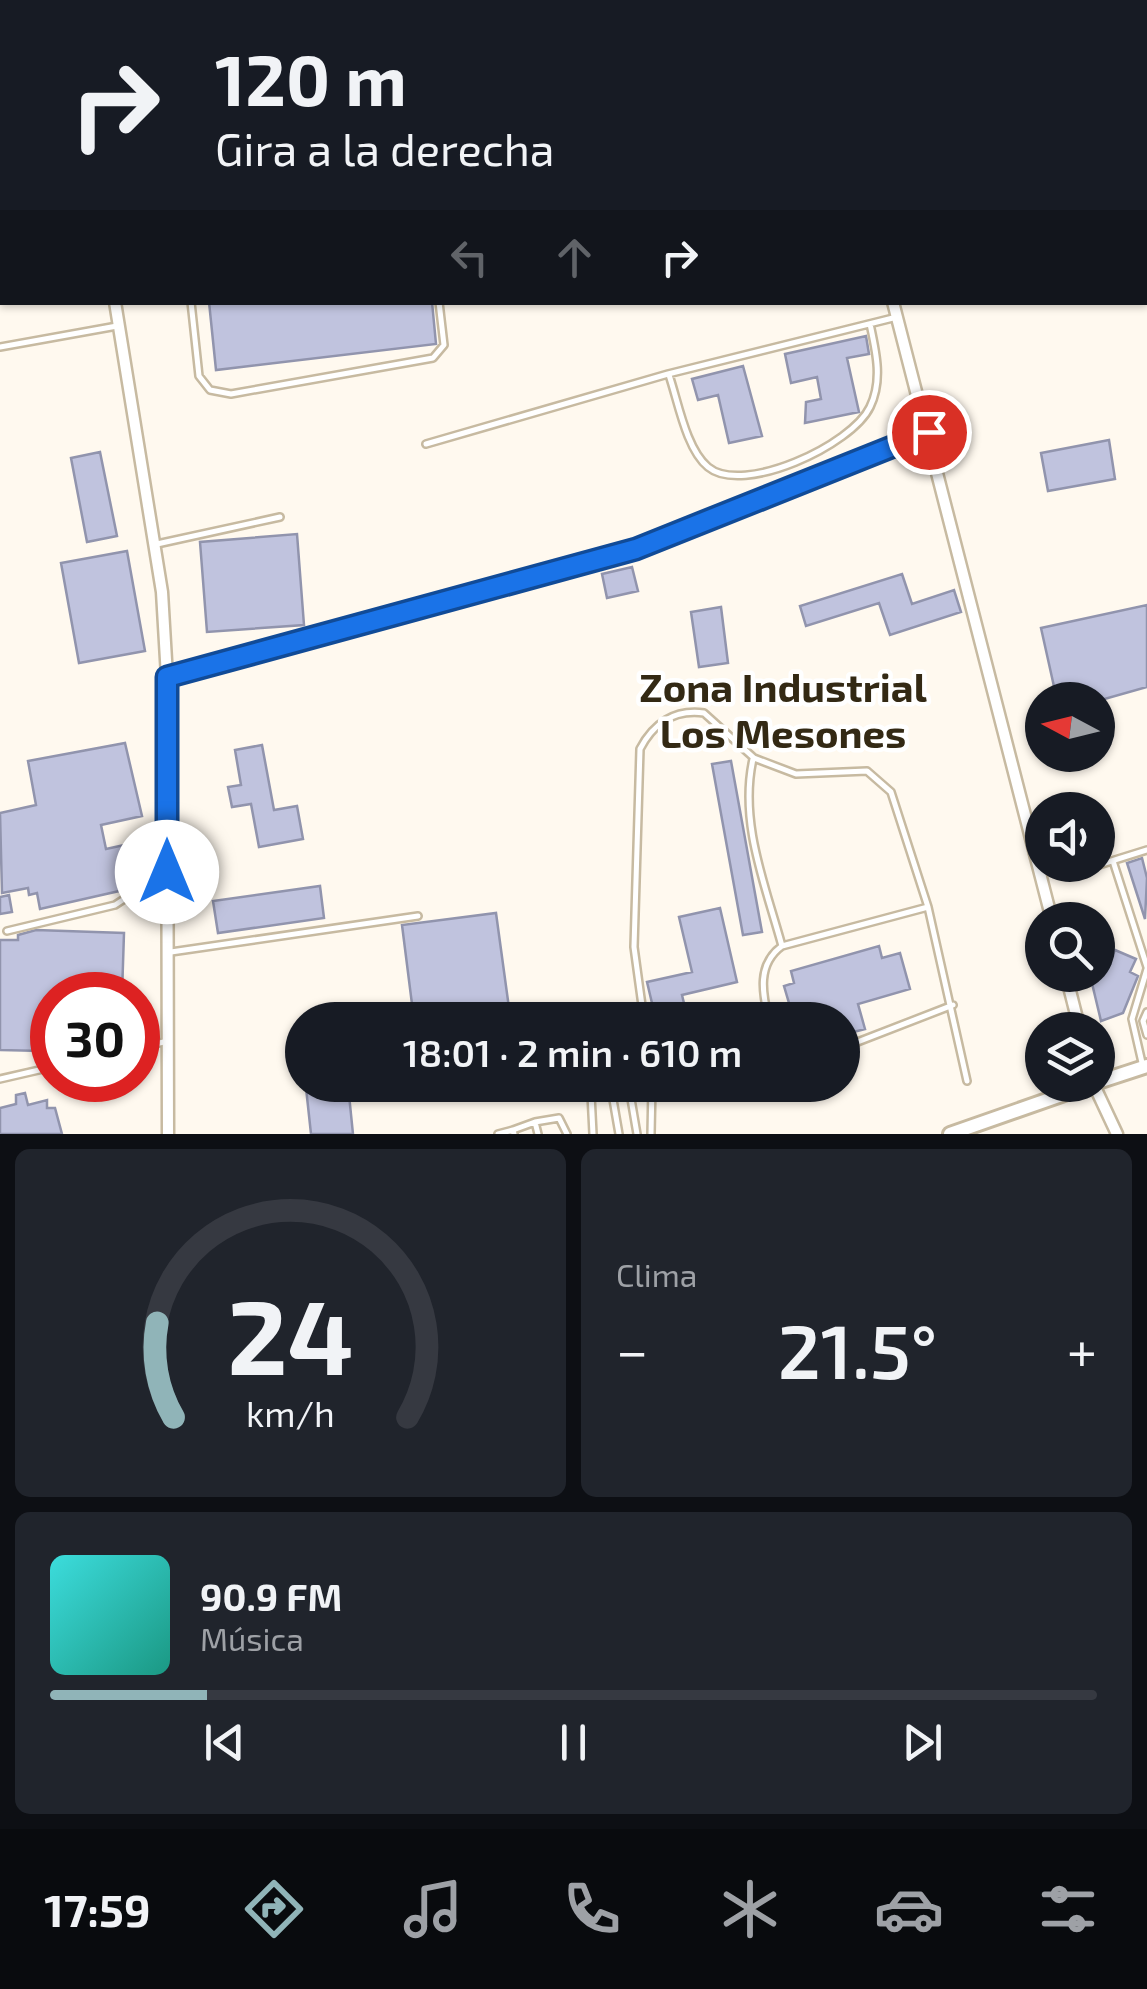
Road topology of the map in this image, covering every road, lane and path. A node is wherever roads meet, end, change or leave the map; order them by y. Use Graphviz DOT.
graph roads {
  1 [pos="117,305"];
  2 [pos="191,305"];
  3 [pos="439,305"];
  4 [pos="894,305"];
  5 [pos="897,317"];
  6 [pos="870,324"];
  7 [pos="120,325"];
  8 [pos="0,347"];
  9 [pos="668,374"];
  10 [pos="929,432"];
  11 [pos="426,444"];
  12 [pos="280,517"];
  13 [pos="154,544"];
  14 [pos="167,677"];
  15 [pos="754,758"];
  16 [pos="1147,850"];
  17 [pos="1115,860"];
  18 [pos="1115,868"];
  19 [pos="167,872"];
  20 [pos="1047,902"];
  21 [pos="928,908"];
  22 [pos="418,916"];
  23 [pos="7,931"];
  24 [pos="782,946"];
  25 [pos="1139,949"];
  26 [pos="168,952"];
  27 [pos="1147,952"];
  28 [pos="1147,968"];
  29 [pos="642,1002"];
  30 [pos="766,1002"];
  31 [pos="953,1005"];
  32 [pos="1147,1012"];
  33 [pos="1147,1035"];
  34 [pos="168,1041"];
  35 [pos="860,1041"];
  36 [pos="160,1043"];
  37 [pos="1145,1067"];
  38 [pos="30,1072"];
  39 [pos="1115,1077"];
  40 [pos="0,1079"];
  41 [pos="967,1081"];
  42 [pos="591,1102"];
  43 [pos="614,1102"];
  44 [pos="632,1102"];
  45 [pos="652,1102"];
  46 [pos="1042,1102"];
  47 [pos="1102,1102"];
  48 [pos="535,1122"];
  49 [pos="513,1132"];
  50 [pos="168,1134"];
  51 [pos="498,1134"];
  52 [pos="538,1134"];
  53 [pos="567,1134"];
  54 [pos="593,1134"];
  55 [pos="620,1134"];
  56 [pos="637,1134"];
  57 [pos="651,1134"];
  58 [pos="950,1134"];
  59 [pos="1117,1134"];
  1 -- 7 [label="street"];
  2 -- 3 [label="lane"];
  4 -- 5 [label="street"];
  5 -- 6 [label="lane"];
  5 -- 10 [label="street"];
  6 -- 9 [label="lane"];
  6 -- 9 [label="lane"];
  7 -- 8 [label="lane"];
  7 -- 13 [label="street"];
  9 -- 11 [label="lane"];
  10 -- 14 [label="lane"];
  10 -- 20 [label="street"];
  12 -- 13 [label="lane"];
  13 -- 14 [label="street"];
  14 -- 19 [label="street"];
  15 -- 21 [label="lane"];
  15 -- 24 [label="lane"];
  15 -- 29 [label="lane"];
  16 -- 17 [label="lane"];
  18 -- 25 [label="lane"];
  19 -- 23 [label="lane"];
  19 -- 26 [label="street"];
  21 -- 24 [label="lane"];
  21 -- 31 [label="lane"];
  22 -- 26 [label="lane"];
  24 -- 30 [label="lane"];
  25 -- 27 [label="lane"];
  25 -- 28 [label="lane"];
  26 -- 34 [label="street"];
  28 -- 37 [label="lane"];
  31 -- 35 [label="lane"];
  31 -- 41 [label="lane"];
  32 -- 33 [label="lane"];
  34 -- 36 [label="lane"];
  34 -- 50 [label="street"];
  37 -- 39 [label="street"];
  38 -- 40 [label="lane"];
  42 -- 54 [label="lane"];
  43 -- 55 [label="lane"];
  44 -- 56 [label="lane"];
  45 -- 57 [label="lane"];
  46 -- 58 [label="street"];
  47 -- 59 [label="street"];
  48 -- 49 [label="lane"];
  48 -- 52 [label="lane"];
  48 -- 53 [label="lane"];
  49 -- 51 [label="lane"];
}
